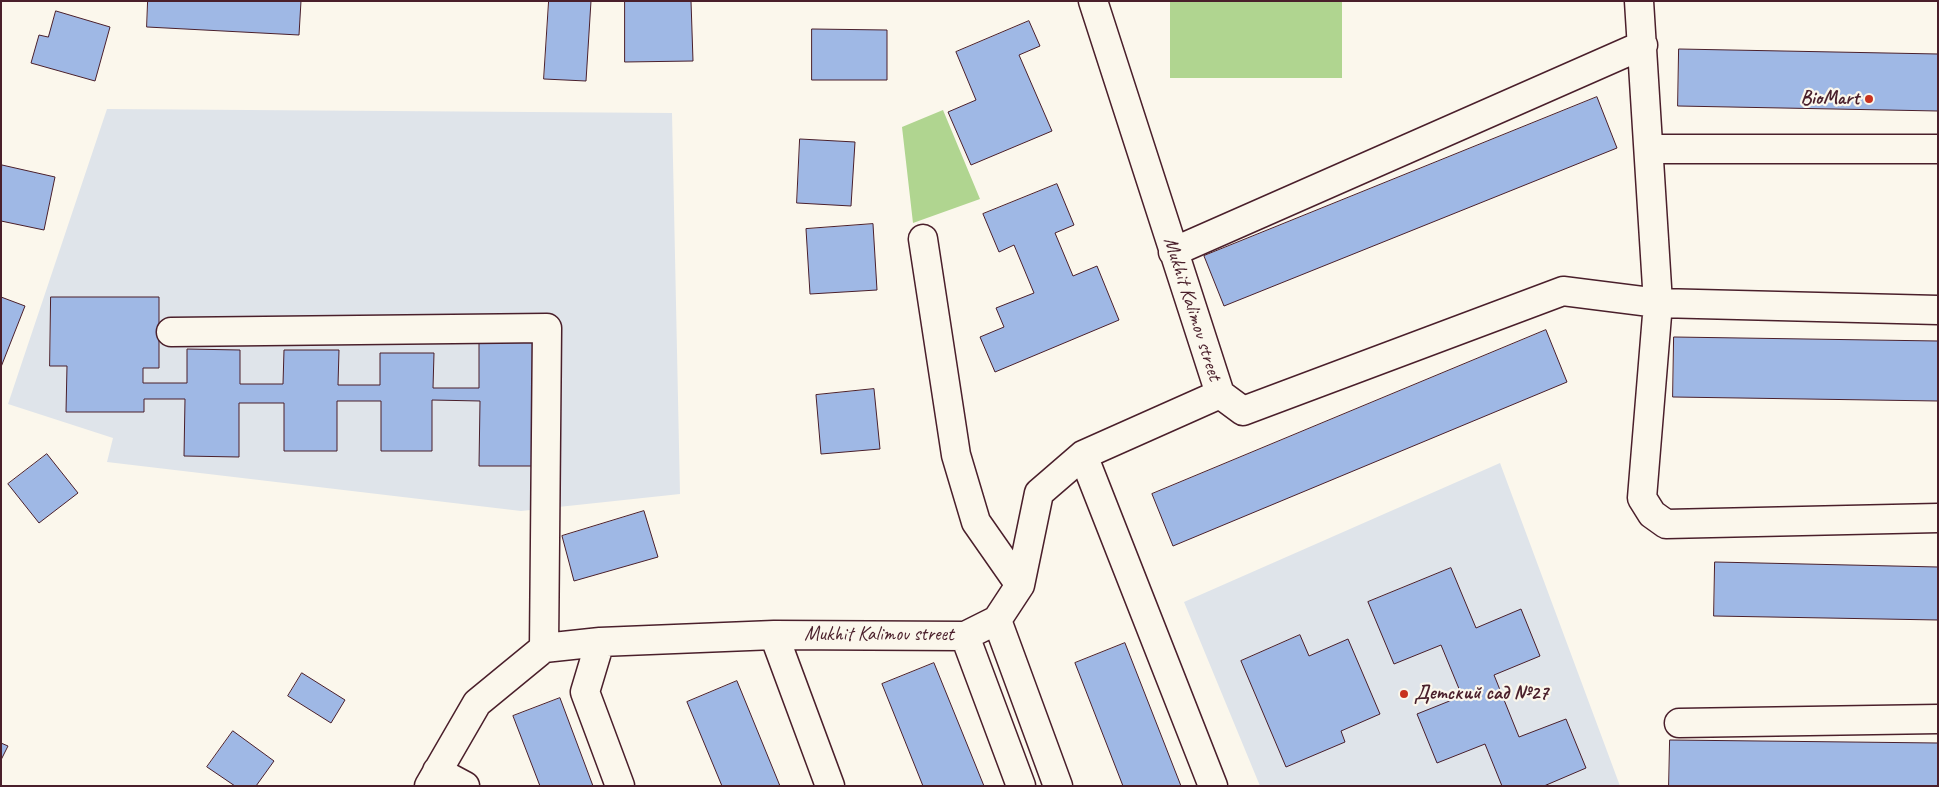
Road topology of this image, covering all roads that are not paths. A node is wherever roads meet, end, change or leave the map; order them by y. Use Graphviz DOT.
graph roads {
  1 [pos="1094,1"];
  2 [pos="1640,1"];
  3 [pos="1643,45"];
  4 [pos="1650,149"];
  5 [pos="1938,149"];
  6 [pos="923,239"];
  7 [pos="1173,252"];
  8 [pos="1658,303"];
  9 [pos="1938,310"];
  10 [pos="171,332"];
  11 [pos="1220,394"];
  12 [pos="1083,455"];
  13 [pos="1938,518"];
  14 [pos="1020,585"];
  15 [pos="997,620"];
  16 [pos="774,635"];
  17 [pos="965,636"];
  18 [pos="600,642"];
  19 [pos="544,648"];
  20 [pos="1938,719"];
  21 [pos="1680,723"];
  22 [pos="433,778"];
  23 [pos="465,786"];
  24 [pos="620,786"];
  25 [pos="830,786"];
  26 [pos="1021,786"];
  27 [pos="1058,786"];
  28 [pos="1214,786"];
  1 -- 7 [label="street, Mukhit Kalimov street"];
  2 -- 3 [label="street"];
  3 -- 4 [label="street"];
  3 -- 7 [label="street"];
  4 -- 5 [label="street"];
  4 -- 8 [label="street"];
  6 -- 14 [label="street"];
  7 -- 11 [label="street, Mukhit Kalimov street"];
  8 -- 9 [label="street"];
  8 -- 11 [label="street"];
  8 -- 13 [label="street"];
  10 -- 19 [label="street"];
  11 -- 12 [label="street, Mukhit Kalimov street"];
  12 -- 14 [label="street, Mukhit Kalimov street"];
  12 -- 28 [label="street"];
  14 -- 15 [label="street, Mukhit Kalimov street"];
  15 -- 17 [label="street, Mukhit Kalimov street"];
  15 -- 27 [label="street"];
  16 -- 17 [label="street, Mukhit Kalimov street"];
  16 -- 18 [label="street, Mukhit Kalimov street"];
  16 -- 25 [label="street"];
  17 -- 26 [label="street"];
  18 -- 19 [label="street, Mukhit Kalimov street"];
  18 -- 24 [label="street"];
  19 -- 22 [label="street"];
  20 -- 21 [label="street"];
  22 -- 23 [label="street"];
}
